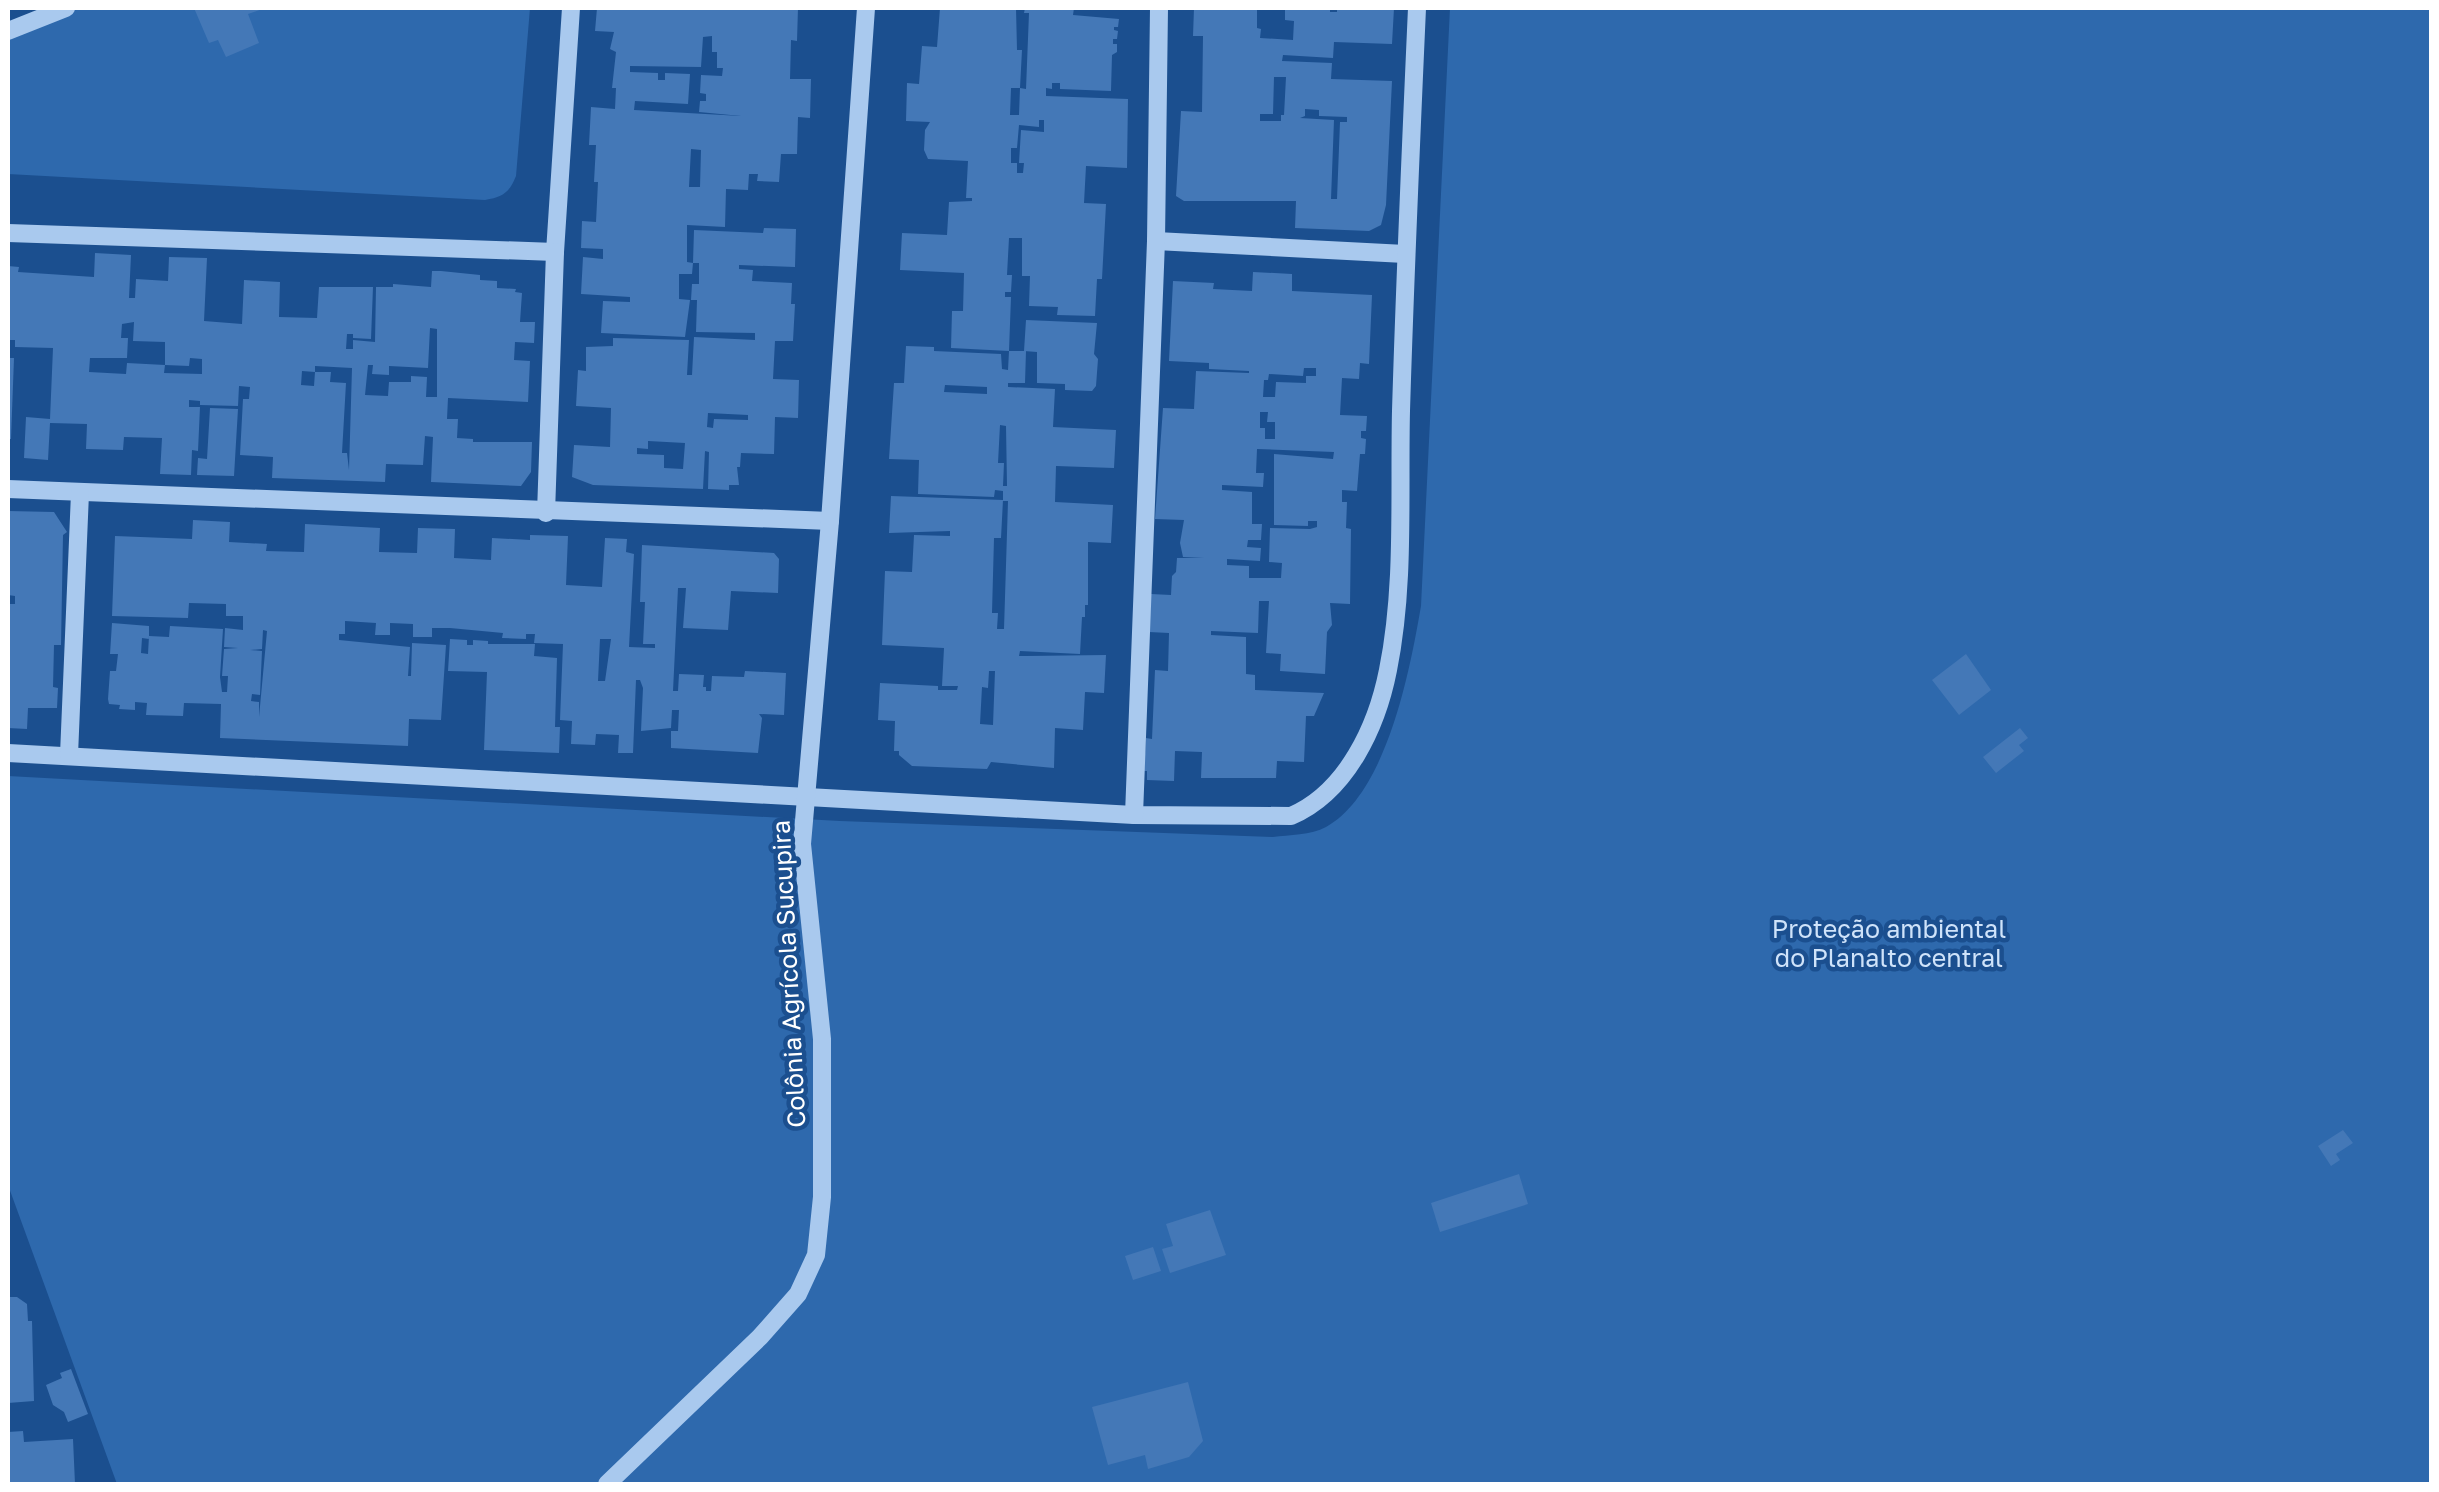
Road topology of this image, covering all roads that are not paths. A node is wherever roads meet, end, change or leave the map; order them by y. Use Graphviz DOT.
graph roads {
  1 [pos="66,8"];
  2 [pos="571,8"];
  3 [pos="866,8"];
  4 [pos="1159,8"];
  5 [pos="1418,8"];
  6 [pos="8,32"];
  7 [pos="8,233"];
  8 [pos="1156,241"];
  9 [pos="555,252"];
  10 [pos="1405,254"];
  11 [pos="8,490"];
  12 [pos="80,493"];
  13 [pos="546,512"];
  14 [pos="830,521"];
  15 [pos="8,753"];
  16 [pos="68,754"];
  17 [pos="804,797"];
  18 [pos="1134,815"];
  19 [pos="607,1484"];
  1 -- 6 [label="street"];
  2 -- 9 [label="street"];
  3 -- 14 [label="street, Colônia Agrícola Sucupira"];
  4 -- 8 [label="street"];
  5 -- 10 [label="street"];
  7 -- 9 [label="street"];
  8 -- 10 [label="street"];
  8 -- 18 [label="street"];
  9 -- 13 [label="street"];
  10 -- 18 [label="street"];
  11 -- 12 [label="street"];
  12 -- 13 [label="street"];
  12 -- 16 [label="street"];
  13 -- 14 [label="street"];
  14 -- 17 [label="street, Colônia Agrícola Sucupira"];
  15 -- 16 [label="street"];
  16 -- 17 [label="street"];
  17 -- 18 [label="street"];
  17 -- 19 [label="street, Colônia Agrícola Sucupira"];
}
